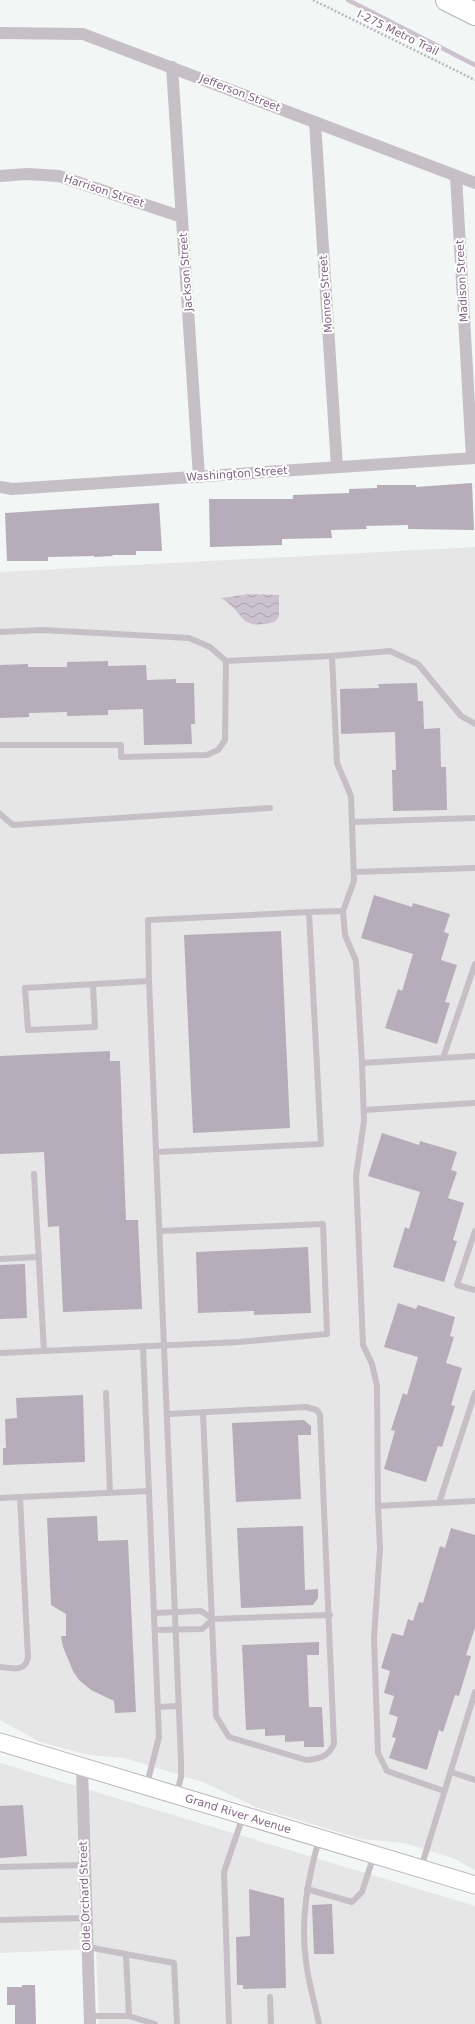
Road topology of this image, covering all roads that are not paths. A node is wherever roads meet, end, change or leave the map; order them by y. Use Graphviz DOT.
graph roads {
  1 [pos="447,0"];
  2 [pos="475,14"];
  3 [pos="0,33"];
  4 [pos="172,68"];
  5 [pos="316,122"];
  6 [pos="0,176"];
  7 [pos="456,176"];
  8 [pos="475,184"];
  9 [pos="182,217"];
  10 [pos="474,458"];
  11 [pos="337,467"];
  12 [pos="199,477"];
  13 [pos="0,487"];
  14 [pos="0,632"];
  15 [pos="332,656"];
  16 [pos="226,661"];
  17 [pos="475,724"];
  18 [pos="0,745"];
  19 [pos="270,808"];
  20 [pos="0,814"];
  21 [pos="475,818"];
  22 [pos="352,822"];
  23 [pos="475,868"];
  24 [pos="354,872"];
  25 [pos="343,911"];
  26 [pos="309,912"];
  27 [pos="475,964"];
  28 [pos="149,981"];
  29 [pos="93,985"];
  30 [pos="475,1056"];
  31 [pos="443,1058"];
  32 [pos="362,1063"];
  33 [pos="475,1103"];
  34 [pos="364,1110"];
  35 [pos="157,1152"];
  36 [pos="34,1174"];
  37 [pos="160,1231"];
  38 [pos="475,1231"];
  39 [pos="39,1257"];
  40 [pos="0,1259"];
  41 [pos="475,1290"];
  42 [pos="165,1345"];
  43 [pos="144,1346"];
  44 [pos="44,1351"];
  45 [pos="0,1353"];
  46 [pos="106,1393"];
  47 [pos="475,1394"];
  48 [pos="203,1412"];
  49 [pos="168,1414"];
  50 [pos="149,1491"];
  51 [pos="110,1492"];
  52 [pos="20,1497"];
  53 [pos="0,1498"];
  54 [pos="475,1501"];
  55 [pos="439,1503"];
  56 [pos="378,1506"];
  57 [pos="154,1612"];
  58 [pos="175,1612"];
  59 [pos="330,1615"];
  60 [pos="213,1619"];
  61 [pos="155,1630"];
  62 [pos="176,1630"];
  63 [pos="0,1667"];
  64 [pos="475,1692"];
  65 [pos="179,1706"];
  66 [pos="158,1707"];
  67 [pos="0,1742"];
  68 [pos="82,1768"];
  69 [pos="451,1772"];
  70 [pos="475,1780"];
  71 [pos="146,1786"];
  72 [pos="444,1791"];
  73 [pos="176,1795"];
  74 [pos="243,1816"];
  75 [pos="319,1839"];
  76 [pos="374,1855"];
  77 [pos="84,1865"];
  78 [pos="0,1867"];
  79 [pos="421,1869"];
  80 [pos="475,1886"];
  81 [pos="306,1889"];
  82 [pos="86,1918"];
  83 [pos="0,1920"];
  84 [pos="87,1947"];
  85 [pos="126,1955"];
  86 [pos="270,1997"];
  87 [pos="129,2016"];
  88 [pos="90,2020"];
  89 [pos="155,2024"];
  90 [pos="177,2024"];
  91 [pos="229,2024"];
  92 [pos="271,2024"];
  93 [pos="319,2024"];
  1 -- 2 [label="highway"];
  3 -- 4 [label="street, Jefferson Street"];
  4 -- 5 [label="street, Jefferson Street"];
  4 -- 9 [label="street, Jackson Street"];
  5 -- 7 [label="street, Jefferson Street"];
  5 -- 11 [label="street, Monroe Street"];
  6 -- 9 [label="street, Harrison Street"];
  7 -- 8 [label="street, Jefferson Street"];
  7 -- 10 [label="street, Madison Street"];
  9 -- 12 [label="street, Jackson Street"];
  10 -- 11 [label="street, Washington Street"];
  11 -- 12 [label="street, Washington Street"];
  12 -- 13 [label="street, Washington Street"];
  14 -- 16 [label="lane"];
  15 -- 16 [label="lane"];
  15 -- 17 [label="lane"];
  15 -- 22 [label="lane"];
  16 -- 18 [label="lane"];
  19 -- 20 [label="lane"];
  21 -- 22 [label="lane"];
  22 -- 24 [label="lane"];
  23 -- 24 [label="lane"];
  24 -- 25 [label="lane"];
  25 -- 26 [label="lane"];
  25 -- 32 [label="lane"];
  26 -- 28 [label="lane"];
  26 -- 35 [label="lane"];
  27 -- 31 [label="lane"];
  28 -- 29 [label="lane"];
  28 -- 35 [label="lane"];
  29 -- 29 [label="lane"];
  30 -- 31 [label="lane"];
  31 -- 32 [label="lane"];
  32 -- 34 [label="lane"];
  33 -- 34 [label="lane"];
  34 -- 56 [label="lane"];
  35 -- 37 [label="lane"];
  36 -- 39 [label="lane"];
  37 -- 42 [label="lane"];
  37 -- 42 [label="lane"];
  38 -- 41 [label="lane"];
  39 -- 40 [label="lane"];
  39 -- 44 [label="lane"];
  42 -- 43 [label="lane"];
  42 -- 49 [label="lane"];
  43 -- 44 [label="lane"];
  43 -- 50 [label="lane"];
  44 -- 45 [label="lane"];
  46 -- 51 [label="lane"];
  47 -- 55 [label="lane"];
  48 -- 49 [label="lane"];
  48 -- 59 [label="lane"];
  48 -- 60 [label="lane"];
  49 -- 58 [label="lane"];
  50 -- 51 [label="lane"];
  50 -- 57 [label="lane"];
  51 -- 52 [label="lane"];
  52 -- 53 [label="lane"];
  52 -- 63 [label="lane"];
  54 -- 55 [label="lane"];
  55 -- 56 [label="lane"];
  56 -- 72 [label="lane"];
  57 -- 58 [label="lane"];
  57 -- 61 [label="lane"];
  58 -- 60 [label="lane"];
  58 -- 62 [label="lane"];
  59 -- 60 [label="lane"];
  59 -- 60 [label="lane"];
  60 -- 62 [label="lane"];
  61 -- 62 [label="lane"];
  61 -- 66 [label="lane"];
  62 -- 65 [label="lane"];
  64 -- 69 [label="lane"];
  65 -- 66 [label="lane"];
  65 -- 73 [label="lane"];
  66 -- 71 [label="lane"];
  67 -- 68 [label="main road, Grand River Avenue"];
  68 -- 71 [label="main road, Grand River Avenue"];
  68 -- 77 [label="street, Olde Orchard Street"];
  69 -- 70 [label="lane"];
  69 -- 72 [label="lane"];
  71 -- 73 [label="main road, Grand River Avenue"];
  72 -- 79 [label="lane"];
  73 -- 74 [label="main road, Grand River Avenue"];
  74 -- 75 [label="main road, Grand River Avenue"];
  74 -- 91 [label="lane"];
  75 -- 76 [label="main road, Grand River Avenue"];
  75 -- 81 [label="lane"];
  76 -- 79 [label="main road, Grand River Avenue"];
  76 -- 81 [label="lane"];
  77 -- 78 [label="lane"];
  77 -- 82 [label="street, Olde Orchard Street"];
  79 -- 80 [label="main road, Grand River Avenue"];
  81 -- 93 [label="lane"];
  82 -- 83 [label="lane"];
  82 -- 84 [label="street, Olde Orchard Street"];
  84 -- 85 [label="lane"];
  84 -- 88 [label="street, Olde Orchard Street"];
  85 -- 87 [label="lane"];
  85 -- 90 [label="lane"];
  86 -- 92 [label="lane"];
  87 -- 88 [label="lane"];
  87 -- 89 [label="lane"];
}
